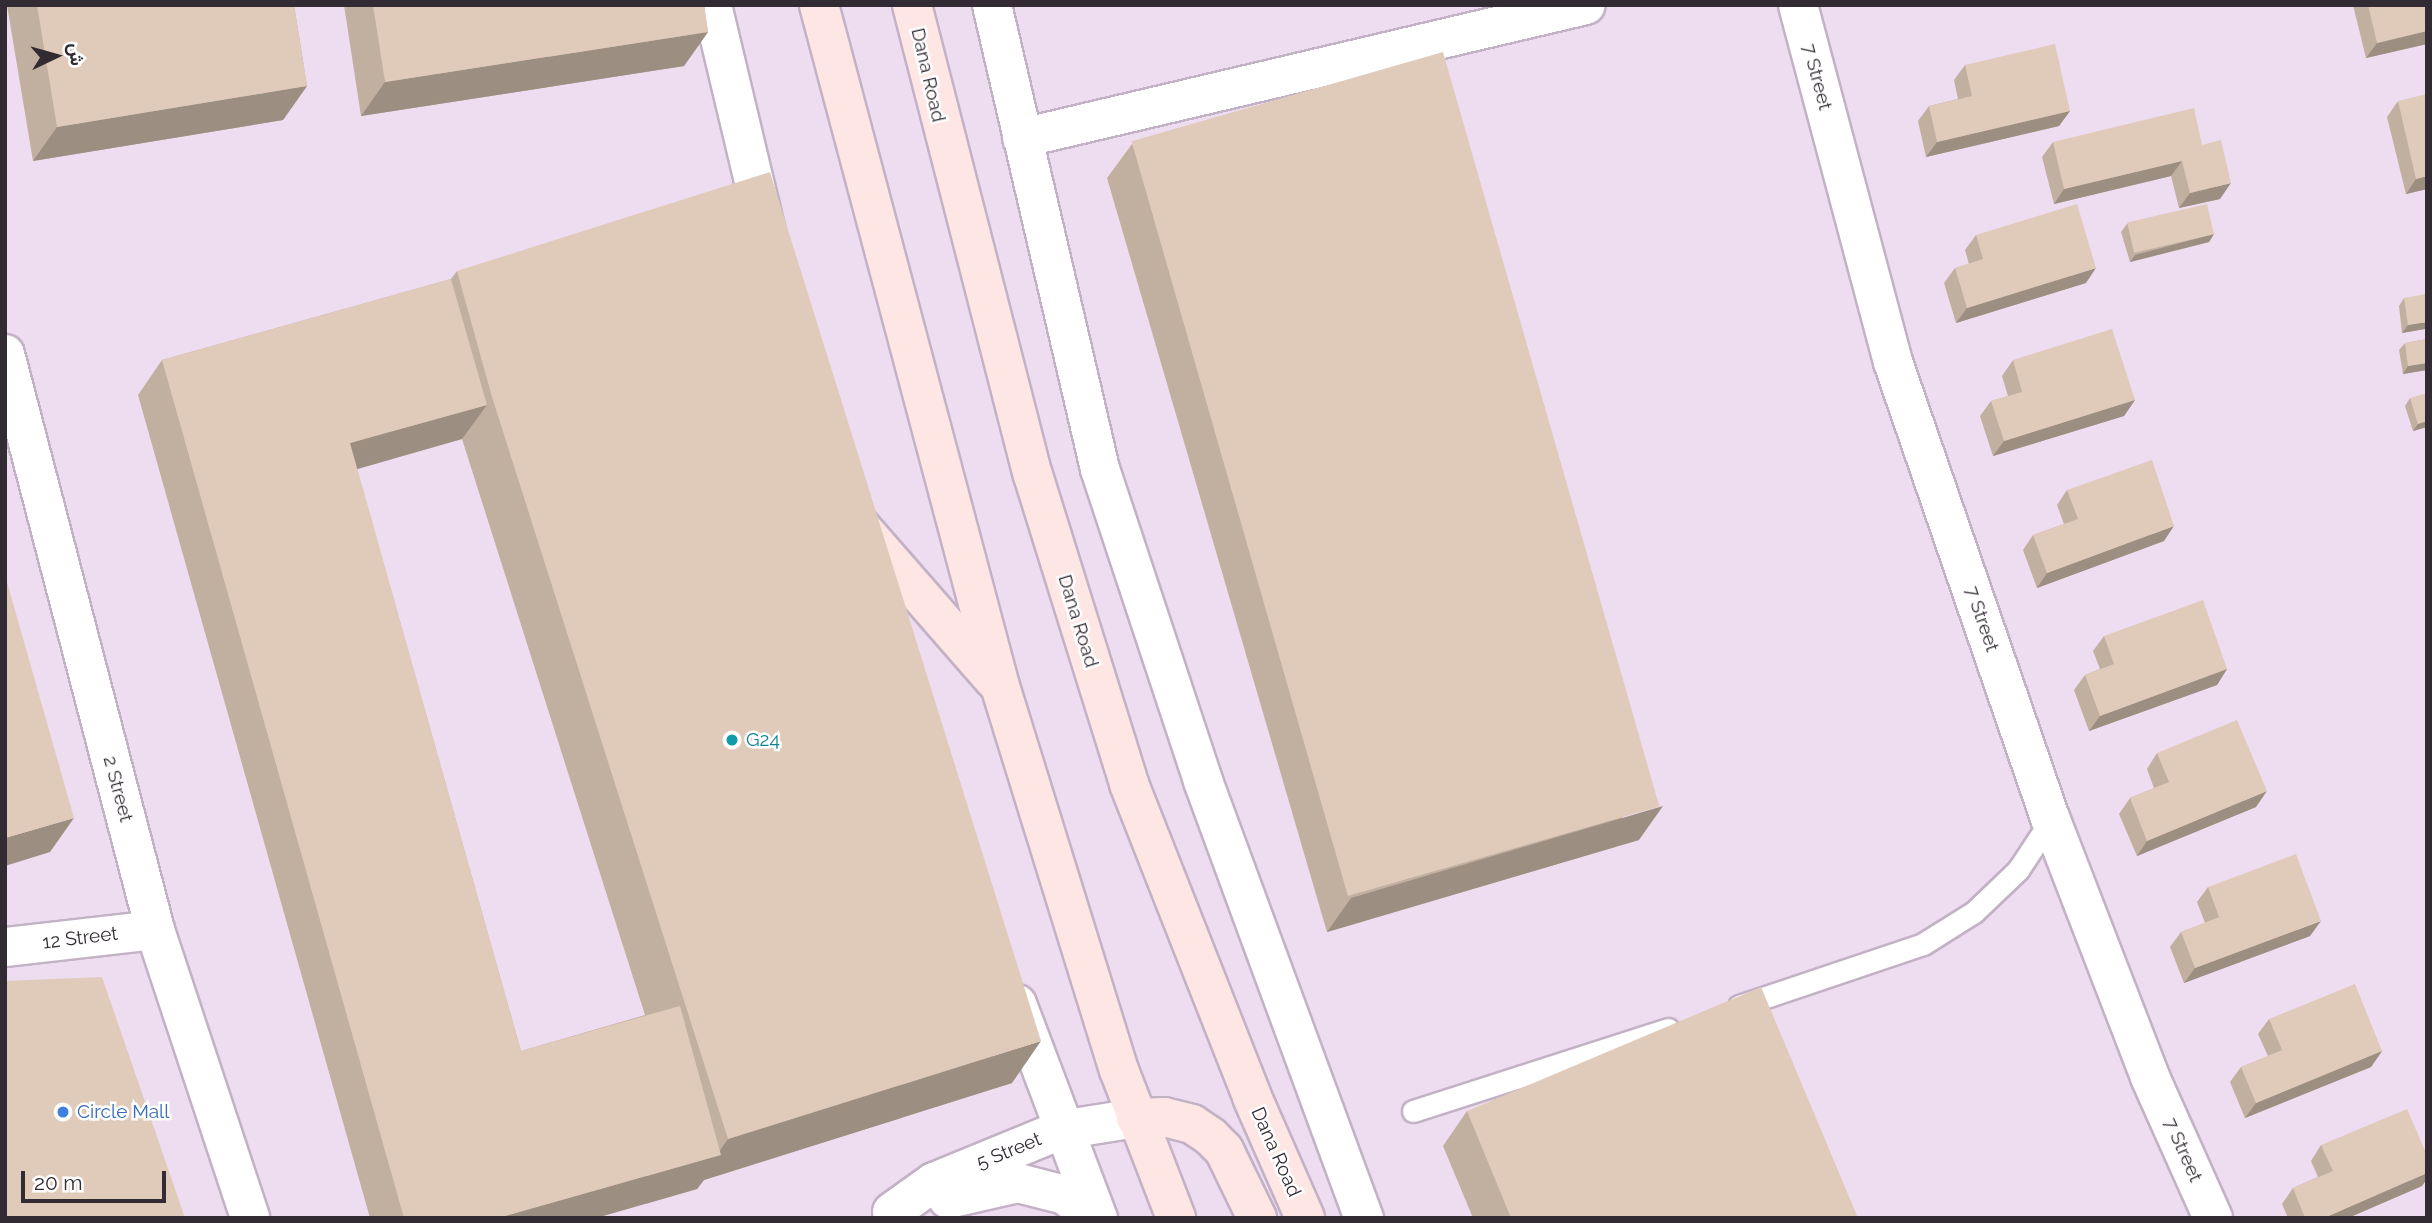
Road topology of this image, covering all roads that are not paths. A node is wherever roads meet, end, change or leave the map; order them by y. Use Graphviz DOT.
graph roads {
  1 [pos="712,5"];
  2 [pos="818,5"];
  3 [pos="912,5"];
  4 [pos="992,5"];
  5 [pos="1586,5"];
  6 [pos="1798,5"];
  7 [pos="1022,138"];
  8 [pos="775,259"];
  9 [pos="5,354"];
  10 [pos="880,606"];
  11 [pos="1000,686"];
  12 [pos="2051,820"];
  13 [pos="155,930"];
  14 [pos="5,947"];
  15 [pos="1007,976"];
  16 [pos="1719,1012"];
  17 [pos="1692,1021"];
  18 [pos="1413,1111"];
  19 [pos="1136,1118"];
  20 [pos="1061,1130"];
  21 [pos="883,1215"];
  22 [pos="250,1218"];
  23 [pos="1095,1218"];
  24 [pos="1176,1218"];
  25 [pos="1257,1218"];
  26 [pos="1305,1218"];
  27 [pos="1364,1218"];
  28 [pos="2213,1218"];
  1 -- 8 [label="street"];
  2 -- 11 [label="street"];
  3 -- 26 [label="street, Dana Road"];
  4 -- 7 [label="street"];
  5 -- 7 [label="street"];
  6 -- 12 [label="street, 7 Street"];
  7 -- 27 [label="street"];
  9 -- 13 [label="street, 2 Street"];
  10 -- 11 [label="street"];
  11 -- 19 [label="street"];
  12 -- 16 [label="lane"];
  12 -- 28 [label="street, 7 Street"];
  13 -- 14 [label="street, 12 Street"];
  13 -- 22 [label="street, 2 Street"];
  15 -- 20 [label="street"];
  17 -- 18 [label="lane"];
  19 -- 20 [label="street, 5 Street"];
  19 -- 24 [label="street"];
  19 -- 25 [label="street"];
  20 -- 21 [label="street, 5 Street"];
  20 -- 23 [label="street"];
  21 -- 23 [label="street, 5 Street"];
}
